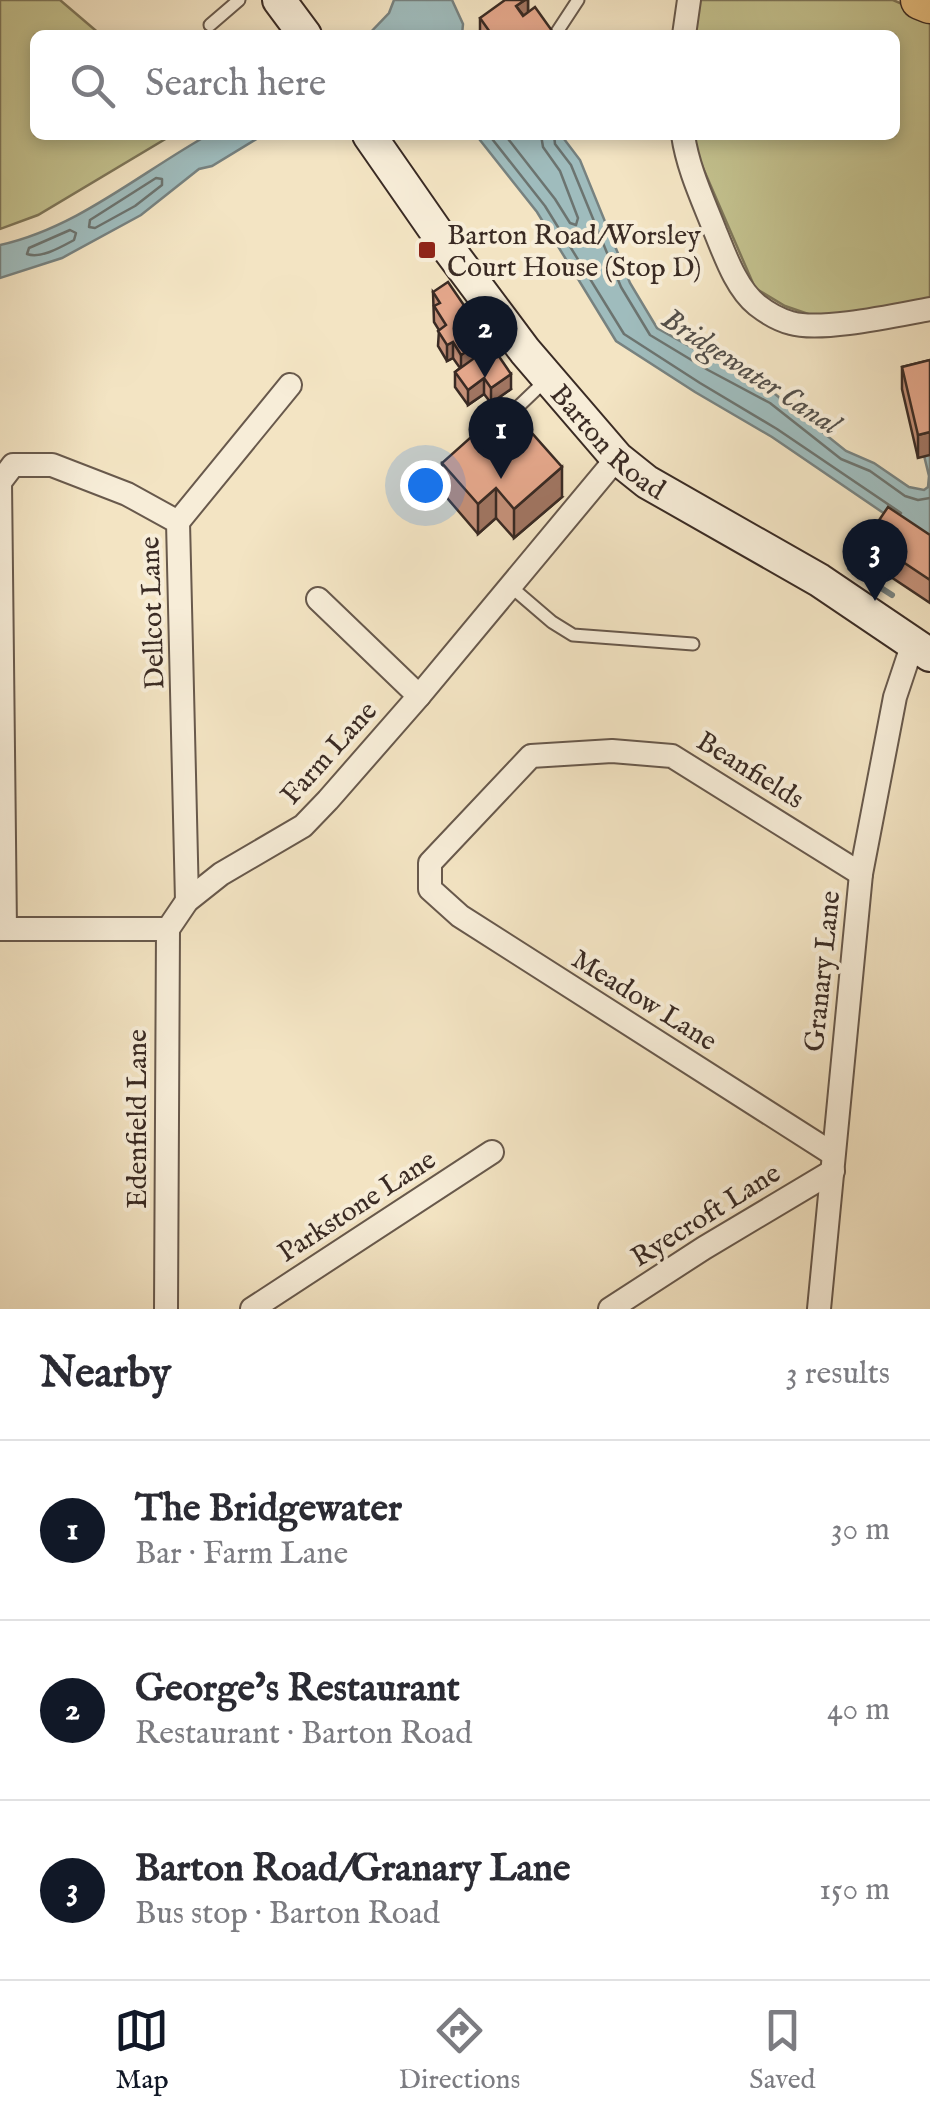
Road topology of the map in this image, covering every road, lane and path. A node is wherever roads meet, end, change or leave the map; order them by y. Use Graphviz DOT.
graph roads {
  1 [pos="239,0"];
  2 [pos="279,0"];
  3 [pos="578,0"];
  4 [pos="689,0"];
  5 [pos="920,0"];
  6 [pos="930,4"];
  7 [pos="210,25"];
  8 [pos="300,30"];
  9 [pos="558,30"];
  10 [pos="685,30"];
  11 [pos="372,140"];
  12 [pos="684,140"];
  13 [pos="930,309"];
  14 [pos="548,379"];
  15 [pos="290,385"];
  16 [pos="496,420"];
  17 [pos="616,458"];
  18 [pos="0,482"];
  19 [pos="178,522"];
  20 [pos="510,586"];
  21 [pos="318,600"];
  22 [pos="693,644"];
  23 [pos="922,649"];
  24 [pos="419,696"];
  25 [pos="861,874"];
  26 [pos="430,888"];
  27 [pos="187,901"];
  28 [pos="2,929"];
  29 [pos="168,929"];
  30 [pos="492,1152"];
  31 [pos="833,1162"];
  32 [pos="166,1309"];
  33 [pos="252,1309"];
  34 [pos="610,1309"];
  35 [pos="819,1309"];
  1 -- 7 [label="lane"];
  2 -- 8 [label="main road"];
  3 -- 9 [label="lane"];
  4 -- 10 [label="street"];
  5 -- 6 [label="main road"];
  11 -- 14 [label="main road, Barton Road"];
  12 -- 13 [label="street"];
  14 -- 16 [label="lane"];
  14 -- 17 [label="main road, Barton Road"];
  15 -- 19 [label="street"];
  17 -- 20 [label="street, Farm Lane"];
  17 -- 23 [label="main road, Barton Road"];
  18 -- 19 [label="street, Dellcot Lane"];
  18 -- 28 [label="street"];
  19 -- 27 [label="street, Dellcot Lane"];
  20 -- 22 [label="lane"];
  20 -- 24 [label="street, Farm Lane"];
  21 -- 24 [label="street"];
  23 -- 25 [label="street, Granary Lane"];
  24 -- 27 [label="street, Farm Lane"];
  25 -- 26 [label="street, Beanfields"];
  25 -- 31 [label="street, Granary Lane"];
  26 -- 31 [label="street, Meadow Lane"];
  27 -- 29 [label="street, Farm Lane"];
  28 -- 29 [label="street"];
  29 -- 32 [label="street, Edenfield Lane"];
  30 -- 33 [label="street, Parkstone Lane"];
  31 -- 34 [label="street, Ryecroft Lane"];
  31 -- 35 [label="street, Granary Lane"];
}
